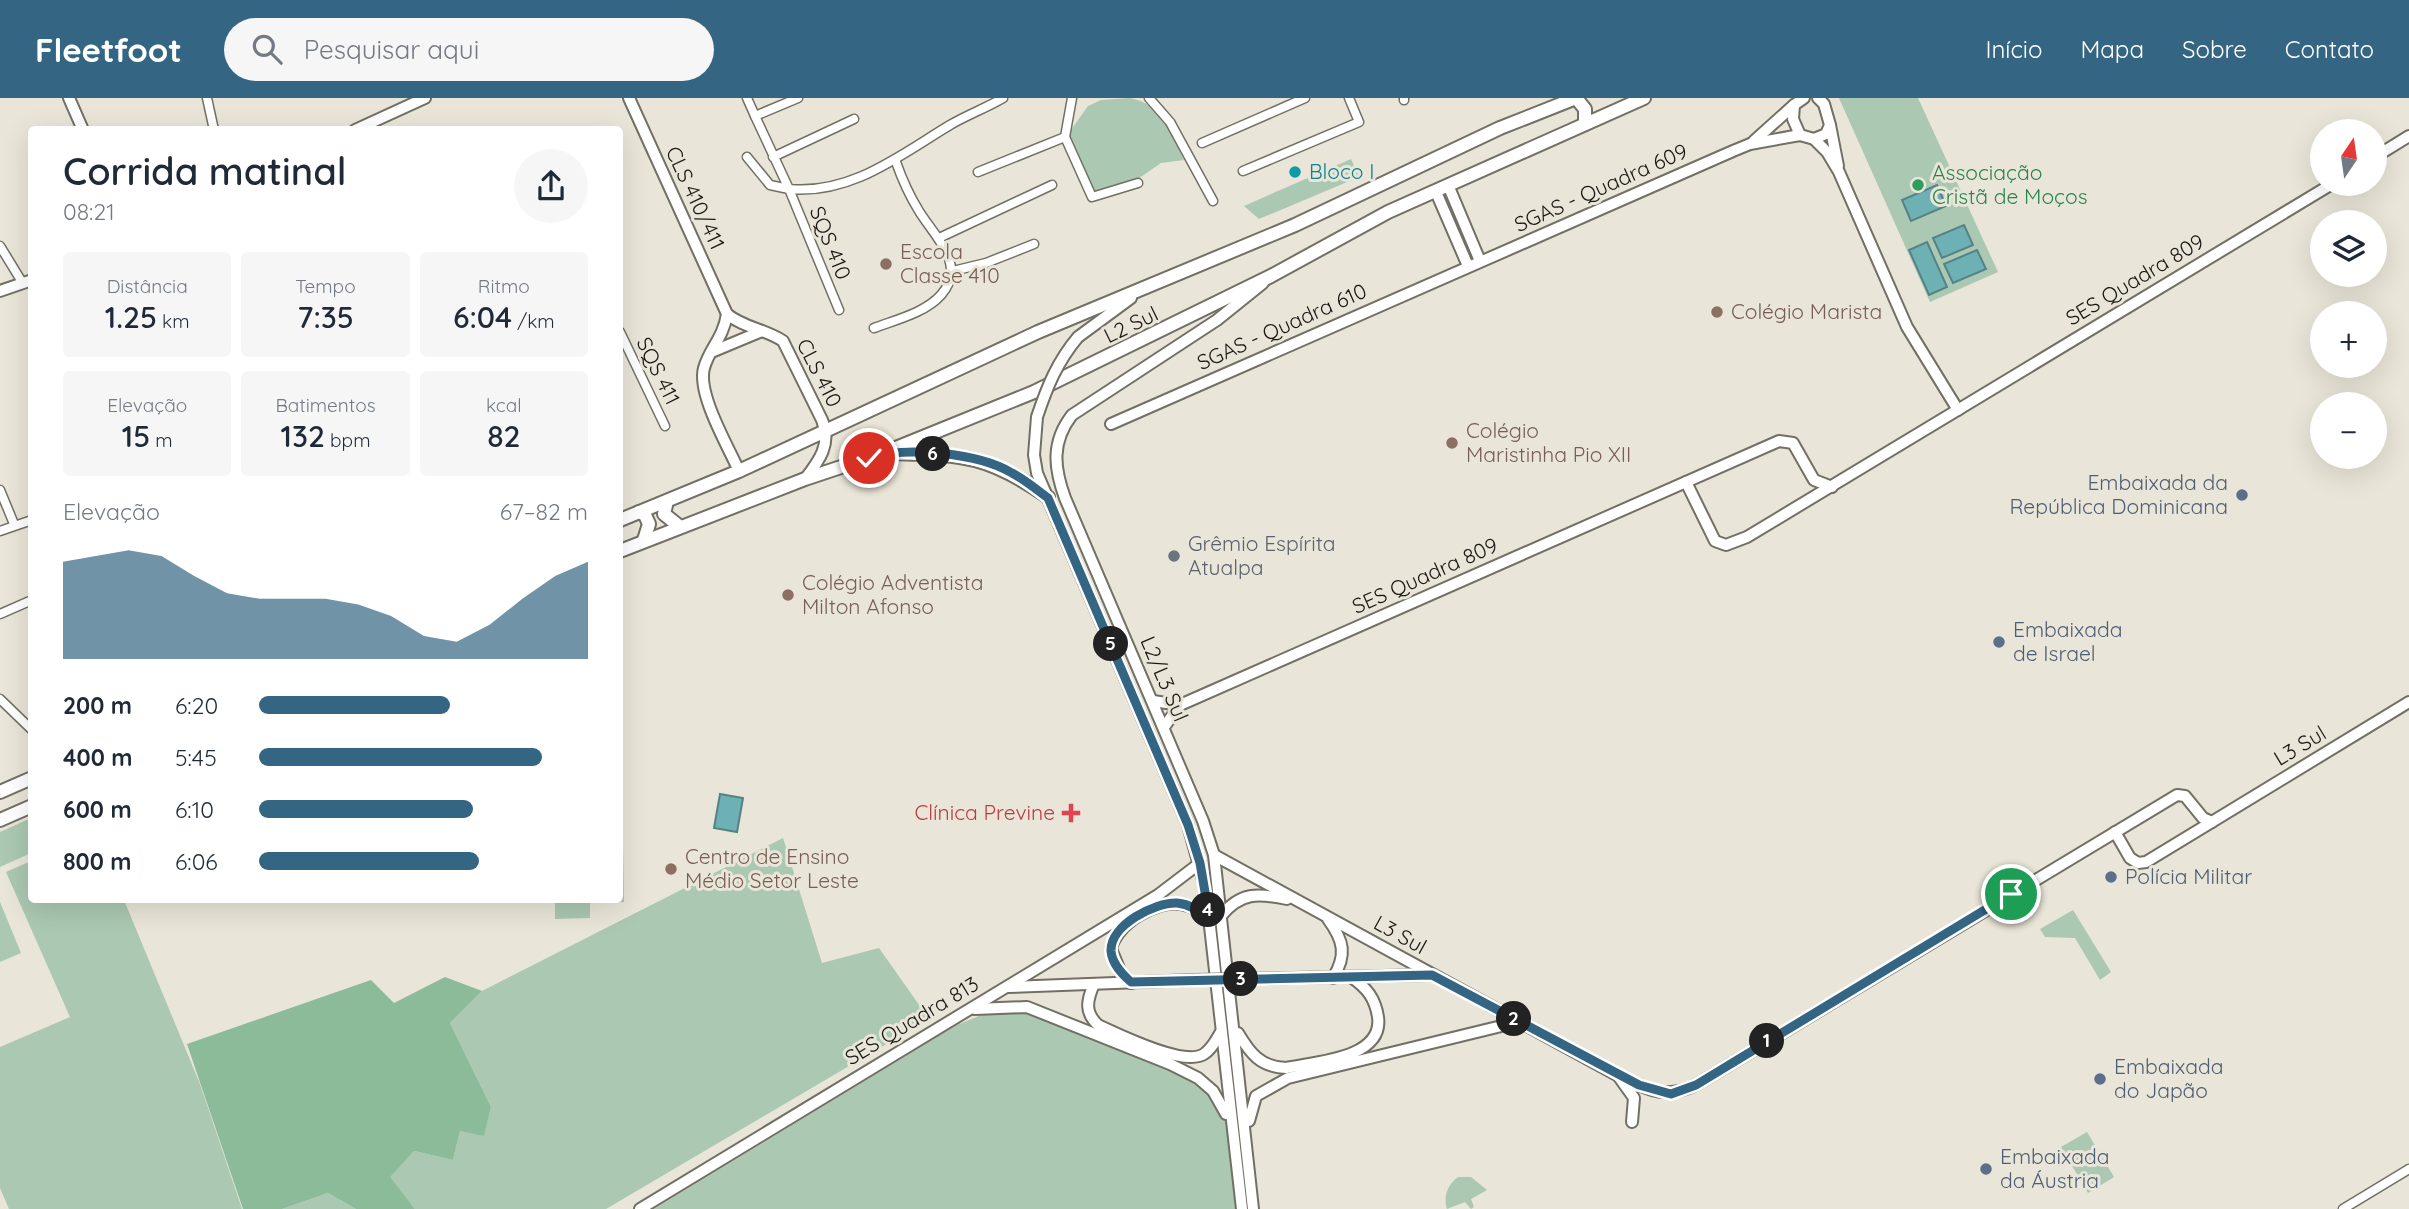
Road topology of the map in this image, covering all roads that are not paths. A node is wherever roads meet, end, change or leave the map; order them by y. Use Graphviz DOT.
graph roads {
  1 [pos="69,98"];
  2 [pos="207,98"];
  3 [pos="425,98"];
  4 [pos="629,98"];
  5 [pos="747,98"];
  6 [pos="798,98"];
  7 [pos="1003,98"];
  8 [pos="1072,98"];
  9 [pos="1149,98"];
  10 [pos="1305,98"];
  11 [pos="1349,98"];
  12 [pos="1576,98"];
  13 [pos="1644,98"];
  14 [pos="1818,98"];
  15 [pos="1798,100"];
  16 [pos="755,116"];
  17 [pos="854,119"];
  18 [pos="1585,124"];
  19 [pos="1830,125"];
  20 [pos="81,126"];
  21 [pos="213,126"];
  22 [pos="364,126"];
  23 [pos="1800,135"];
  24 [pos="2409,136"];
  25 [pos="1065,137"];
  26 [pos="1814,139"];
  27 [pos="1202,143"];
  28 [pos="1750,144"];
  29 [pos="2387,150"];
  30 [pos="773,157"];
  31 [pos="747,158"];
  32 [pos="896,162"];
  33 [pos="1243,170"];
  34 [pos="978,172"];
  35 [pos="1839,172"];
  36 [pos="1138,183"];
  37 [pos="1052,185"];
  38 [pos="1448,185"];
  39 [pos="789,189"];
  40 [pos="1436,192"];
  41 [pos="2312,196"];
  42 [pos="1213,201"];
  43 [pos="939,238"];
  44 [pos="1034,244"];
  45 [pos="0,246"];
  46 [pos="1480,261"];
  47 [pos="1468,266"];
  48 [pos="953,271"];
  49 [pos="1271,276"];
  50 [pos="27,281"];
  51 [pos="1154,284"];
  52 [pos="0,292"];
  53 [pos="839,310"];
  54 [pos="727,314"];
  55 [pos="874,328"];
  56 [pos="762,331"];
  57 [pos="623,338"];
  58 [pos="714,351"];
  59 [pos="1958,410"];
  60 [pos="1111,424"];
  61 [pos="665,426"];
  62 [pos="825,429"];
  63 [pos="886,452"];
  64 [pos="739,471"];
  65 [pos="805,479"];
  66 [pos="1814,480"];
  67 [pos="1686,482"];
  68 [pos="1832,487"];
  69 [pos="0,490"];
  70 [pos="1048,498"];
  71 [pos="667,501"];
  72 [pos="1808,502"];
  73 [pos="639,512"];
  74 [pos="623,519"];
  75 [pos="28,521"];
  76 [pos="15,524"];
  77 [pos="679,526"];
  78 [pos="0,531"];
  79 [pos="644,540"];
  80 [pos="623,550"];
  81 [pos="28,602"];
  82 [pos="0,614"];
  83 [pos="1153,701"];
  84 [pos="2409,702"];
  85 [pos="1,704"];
  86 [pos="1180,705"];
  87 [pos="28,727"];
  88 [pos="1164,727"];
  89 [pos="28,780"];
  90 [pos="0,792"];
  91 [pos="28,808"];
  92 [pos="0,820"];
  93 [pos="2206,823"];
  94 [pos="2115,832"];
  95 [pos="1214,855"];
  96 [pos="1200,863"];
  97 [pos="1302,903"];
  98 [pos="1326,917"];
  99 [pos="1215,918"];
  100 [pos="1432,975"];
  101 [pos="1352,977"];
  102 [pos="1333,978"];
  103 [pos="1131,982"];
  104 [pos="1094,984"];
  105 [pos="1005,987"];
  106 [pos="968,1010"];
  107 [pos="1518,1021"];
  108 [pos="1236,1030"];
  109 [pos="1221,1032"];
  110 [pos="1617,1075"];
  111 [pos="1632,1122"];
  112 [pos="1232,1130"];
  113 [pos="1247,1137"];
  114 [pos="2409,1169"];
  115 [pos="640,1209"];
  116 [pos="1242,1209"];
  117 [pos="1253,1209"];
  118 [pos="2343,1209"];
  1 -- 20 [label="street"];
  2 -- 21 [label="street"];
  3 -- 22 [label="street"];
  4 -- 54 [label="street, CLS 410/411"];
  5 -- 16 [label="street, SQS 410"];
  6 -- 16 [label="street"];
  7 -- 32 [label="street, SQS 410"];
  8 -- 25 [label="street"];
  9 -- 42 [label="street"];
  10 -- 27 [label="street"];
  11 -- 33 [label="street"];
  12 -- 18 [label="main road"];
  12 -- 51 [label="main road, L2 Sul"];
  13 -- 18 [label="main road, L2 Sul"];
  14 -- 19 [label="street"];
  15 -- 23 [label="street"];
  15 -- 28 [label="street, SGAS - Quadra 609"];
  16 -- 30 [label="street, SQS 410"];
  17 -- 30 [label="street"];
  18 -- 38 [label="main road, L2 Sul"];
  19 -- 26 [label="street"];
  19 -- 35 [label="street"];
  23 -- 26 [label="street"];
  23 -- 28 [label="street, SGAS - Quadra 609"];
  24 -- 29 [label="street"];
  25 -- 34 [label="street"];
  25 -- 36 [label="street"];
  26 -- 35 [label="street"];
  28 -- 46 [label="street, SGAS - Quadra 609"];
  30 -- 39 [label="street, SQS 410"];
  31 -- 39 [label="street, SQS 410"];
  32 -- 39 [label="street, SQS 410"];
  32 -- 43 [label="street"];
  35 -- 59 [label="street"];
  37 -- 43 [label="street"];
  38 -- 40 [label="main road, L2 Sul"];
  38 -- 46 [label="street"];
  39 -- 53 [label="street, SQS 410"];
  40 -- 47 [label="street"];
  40 -- 49 [label="main road, L2 Sul"];
  41 -- 59 [label="street, SES Quadra 809"];
  43 -- 48 [label="street"];
  44 -- 48 [label="street"];
  45 -- 50 [label="street"];
  46 -- 47 [label="street, SGAS - Quadra 609"];
  47 -- 60 [label="street, SGAS - Quadra 610"];
  48 -- 55 [label="street"];
  49 -- 63 [label="main road, L2 Sul"];
  49 -- 83 [label="street, L2/L3 Sul"];
  50 -- 52 [label="street"];
  51 -- 62 [label="main road, L2 Sul"];
  51 -- 70 [label="street, L2/L3 Sul, bridge"];
  54 -- 56 [label="street, CLS 410"];
  54 -- 58 [label="street"];
  56 -- 58 [label="street"];
  56 -- 62 [label="street, CLS 410"];
  57 -- 61 [label="street, SQS 411"];
  58 -- 64 [label="street"];
  59 -- 68 [label="street, SES Quadra 809"];
  62 -- 64 [label="main road, L2 Sul"];
  62 -- 65 [label="street, CLS 410"];
  63 -- 65 [label="main road, L2 Sul"];
  63 -- 70 [label="main road"];
  64 -- 71 [label="main road, L2 Sul"];
  65 -- 77 [label="main road, L2 Sul"];
  66 -- 67 [label="street, SES Quadra 809"];
  66 -- 68 [label="street"];
  66 -- 72 [label="street"];
  67 -- 72 [label="street, SES Quadra 809"];
  67 -- 86 [label="street, SES Quadra 809"];
  68 -- 72 [label="street, SES Quadra 809"];
  69 -- 76 [label="street"];
  70 -- 96 [label="street, L2/L3 Sul"];
  71 -- 73 [label="main road, L2 Sul"];
  71 -- 77 [label="main road"];
  73 -- 74 [label="main road, L2 Sul"];
  73 -- 79 [label="main road"];
  75 -- 76 [label="street"];
  76 -- 78 [label="street"];
  77 -- 79 [label="main road, L2 Sul"];
  79 -- 80 [label="main road, L2 Sul"];
  81 -- 82 [label="street"];
  83 -- 86 [label="street"];
  83 -- 88 [label="street, L2/L3 Sul"];
  84 -- 93 [label="street, L3 Sul"];
  85 -- 87 [label="street"];
  86 -- 88 [label="street"];
  88 -- 95 [label="street, L2/L3 Sul"];
  89 -- 90 [label="main road"];
  91 -- 92 [label="main road"];
  93 -- 94 [label="street, L3 Sul"];
  93 -- 94 [label="street, L3 Sul"];
  94 -- 110 [label="street, L3 Sul"];
  95 -- 97 [label="street, L3 Sul"];
  95 -- 99 [label="street, L2/L3 Sul"];
  96 -- 99 [label="street, L2/L3 Sul"];
  96 -- 105 [label="street, SES Quadra 813"];
  97 -- 98 [label="street, L3 Sul"];
  97 -- 99 [label="street"];
  98 -- 100 [label="street, L3 Sul"];
  98 -- 102 [label="street"];
  99 -- 103 [label="street"];
  99 -- 108 [label="street, L2/L3 Sul"];
  99 -- 109 [label="street, L2/L3 Sul"];
  100 -- 101 [label="street"];
  100 -- 107 [label="street, L3 Sul"];
  101 -- 102 [label="street"];
  101 -- 108 [label="street"];
  102 -- 103 [label="street, bridge"];
  103 -- 104 [label="street"];
  104 -- 105 [label="street"];
  104 -- 109 [label="street"];
  105 -- 106 [label="street, SES Quadra 813"];
  106 -- 112 [label="street"];
  106 -- 115 [label="street, SES Quadra 813"];
  107 -- 110 [label="street, L3 Sul"];
  107 -- 113 [label="street"];
  108 -- 113 [label="street, L2/L3 Sul"];
  109 -- 112 [label="street, L2/L3 Sul"];
  110 -- 111 [label="street"];
  112 -- 116 [label="street, L2/L3 Sul"];
  113 -- 117 [label="street, L2/L3 Sul"];
  114 -- 118 [label="street"];
}
